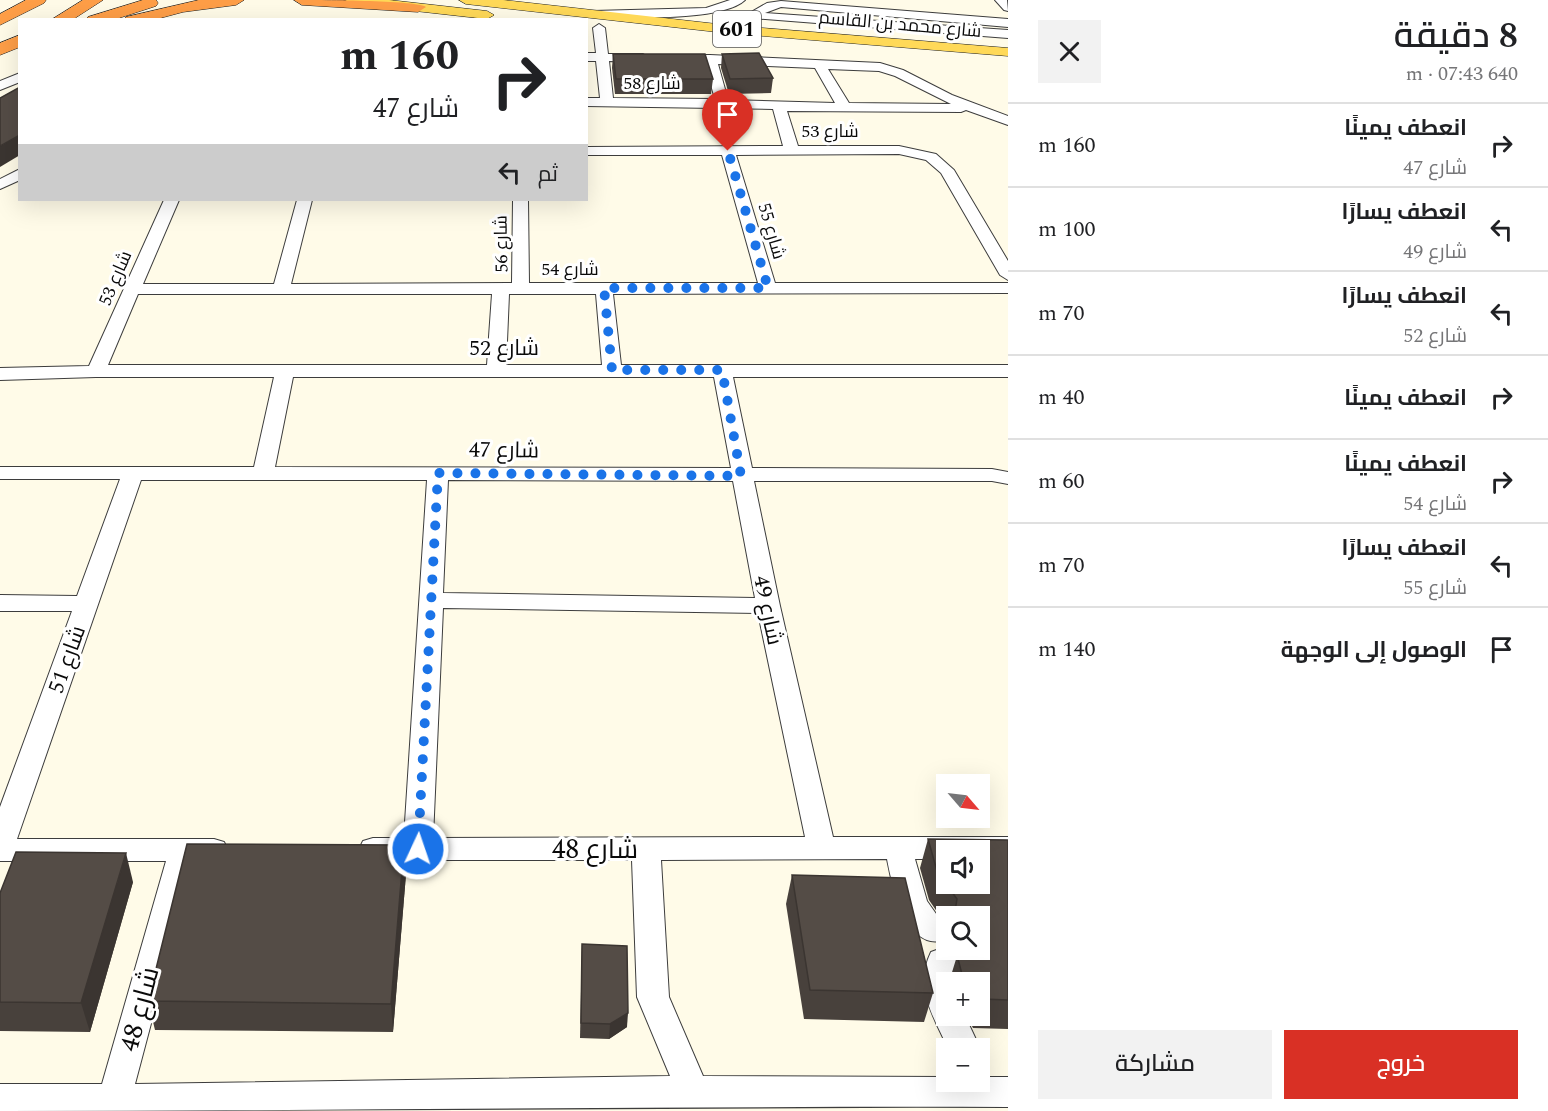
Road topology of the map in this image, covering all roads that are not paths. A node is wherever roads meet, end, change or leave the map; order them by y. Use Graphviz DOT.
graph roads {
  1 [pos="95,0"];
  2 [pos="118,0"];
  3 [pos="161,0"];
  4 [pos="236,0"];
  5 [pos="302,0"];
  6 [pos="351,0"];
  7 [pos="739,0"];
  8 [pos="799,0"];
  9 [pos="32,3"];
  10 [pos="418,7"];
  11 [pos="1006,7"];
  12 [pos="465,11"];
  13 [pos="575,14"];
  14 [pos="946,15"];
  15 [pos="66,16"];
  16 [pos="97,18"];
  17 [pos="99,18"];
  18 [pos="140,18"];
  19 [pos="489,18"];
  20 [pos="0,20"];
  21 [pos="898,20"];
  22 [pos="1008,23"];
  23 [pos="592,27"];
  24 [pos="1008,34"];
  25 [pos="18,41"];
  26 [pos="0,50"];
  27 [pos="18,50"];
  28 [pos="1005,54"];
  29 [pos="925,56"];
  30 [pos="588,57"];
  31 [pos="603,58"];
  32 [pos="0,59"];
  33 [pos="710,59"];
  34 [pos="18,60"];
  35 [pos="819,64"];
  36 [pos="987,66"];
  37 [pos="0,67"];
  38 [pos="18,72"];
  39 [pos="0,78"];
  40 [pos="18,78"];
  41 [pos="0,87"];
  42 [pos="588,102"];
  43 [pos="607,102"];
  44 [pos="722,102"];
  45 [pos="779,107"];
  46 [pos="844,107"];
  47 [pos="972,108"];
  48 [pos="1008,121"];
  49 [pos="588,151"];
  50 [pos="728,151"];
  51 [pos="792,151"];
  52 [pos="18,174"];
  53 [pos="0,185"];
  54 [pos="171,201"];
  55 [pos="304,201"];
  56 [pos="520,201"];
  57 [pos="1008,275"];
  58 [pos="604,288"];
  59 [pos="768,288"];
  60 [pos="1008,288"];
  61 [pos="132,289"];
  62 [pos="281,289"];
  63 [pos="501,289"];
  64 [pos="521,289"];
  65 [pos="503,320"];
  66 [pos="480,321"];
  67 [pos="612,370"];
  68 [pos="722,370"];
  69 [pos="285,371"];
  70 [pos="496,371"];
  71 [pos="1008,371"];
  72 [pos="96,372"];
  73 [pos="0,374"];
  74 [pos="0,473"];
  75 [pos="133,473"];
  76 [pos="263,473"];
  77 [pos="438,473"];
  78 [pos="741,476"];
  79 [pos="1008,478"];
  80 [pos="432,600"];
  81 [pos="0,603"];
  82 [pos="86,604"];
  83 [pos="768,606"];
  84 [pos="0,848"];
  85 [pos="821,848"];
  86 [pos="900,848"];
  87 [pos="1008,848"];
  88 [pos="242,849"];
  89 [pos="348,849"];
  90 [pos="418,849"];
  91 [pos="646,849"];
  92 [pos="183,850"];
  93 [pos="933,931"];
  94 [pos="942,961"];
  95 [pos="938,972"];
  96 [pos="993,1086"];
  97 [pos="711,1098"];
  98 [pos="0,1099"];
  99 [pos="114,1100"];
  1 -- 15 [label="highway"];
  2 -- 16 [label="highway"];
  3 -- 17 [label="highway"];
  4 -- 18 [label="highway"];
  5 -- 10 [label="highway"];
  6 -- 10 [label="main road, شارع محمد بن القاسم / 601"];
  7 -- 13 [label="street"];
  8 -- 14 [label="street"];
  9 -- 20 [label="highway"];
  10 -- 12 [label="main road, شارع محمد بن القاسم / 601"];
  11 -- 14 [label="street"];
  12 -- 13 [label="main road, شارع محمد بن القاسم / 601"];
  12 -- 19 [label="main road, شارع محمد بن القاسم / 601"];
  13 -- 28 [label="main road, شارع محمد بن القاسم / 601"];
  14 -- 21 [label="street"];
  14 -- 22 [label="street"];
  21 -- 21 [label="street"];
  21 -- 24 [label="street"];
  23 -- 29 [label="main road, شارع محمد بن القاسم / 601"];
  23 -- 31 [label="street"];
  25 -- 26 [label="highway"];
  27 -- 32 [label="highway"];
  28 -- 29 [label="main road, شارع محمد بن القاسم / 601"];
  29 -- 36 [label="main road"];
  30 -- 31 [label="street"];
  31 -- 33 [label="street"];
  31 -- 43 [label="street"];
  33 -- 35 [label="street"];
  33 -- 44 [label="street"];
  34 -- 37 [label="highway"];
  35 -- 46 [label="street"];
  35 -- 47 [label="street"];
  38 -- 39 [label="street"];
  40 -- 41 [label="street"];
  42 -- 43 [label="street, شارع 58"];
  43 -- 44 [label="street, شارع 58"];
  44 -- 45 [label="street, شارع 58"];
  45 -- 46 [label="street, شارع 58"];
  45 -- 51 [label="street"];
  46 -- 47 [label="street, شارع 58"];
  47 -- 48 [label="street"];
  49 -- 50 [label="street, شارع 53"];
  50 -- 51 [label="street, شارع 53"];
  50 -- 59 [label="street, شارع 55"];
  51 -- 57 [label="street, شارع 53"];
  52 -- 53 [label="street"];
  54 -- 61 [label="street, شارع 53"];
  55 -- 62 [label="street"];
  56 -- 64 [label="street, شارع 56"];
  58 -- 59 [label="street, شارع 54"];
  58 -- 64 [label="street, شارع 54"];
  58 -- 67 [label="street"];
  59 -- 60 [label="street, شارع 54"];
  61 -- 62 [label="street, شارع 54"];
  61 -- 72 [label="street, شارع 53"];
  62 -- 63 [label="street, شارع 54"];
  63 -- 64 [label="street, شارع 54"];
  63 -- 65 [label="street"];
  65 -- 66 [label="street"];
  65 -- 70 [label="street"];
  67 -- 68 [label="street, شارع 52"];
  67 -- 70 [label="street, شارع 52"];
  68 -- 71 [label="street, شارع 52"];
  68 -- 78 [label="street, شارع 49"];
  69 -- 70 [label="street, شارع 52"];
  69 -- 72 [label="street, شارع 52"];
  69 -- 76 [label="street"];
  72 -- 73 [label="street, شارع 52"];
  74 -- 75 [label="street, شارع 47"];
  75 -- 76 [label="street, شارع 47"];
  75 -- 82 [label="street, شارع 51"];
  76 -- 77 [label="street, شارع 47"];
  77 -- 78 [label="street, شارع 47"];
  77 -- 80 [label="street"];
  78 -- 79 [label="street, شارع 47"];
  78 -- 83 [label="street, شارع 49"];
  80 -- 83 [label="street"];
  80 -- 90 [label="street"];
  81 -- 82 [label="street"];
  82 -- 84 [label="street, شارع 51"];
  83 -- 85 [label="street, شارع 49"];
  84 -- 92 [label="street"];
  85 -- 86 [label="street, شارع 48"];
  85 -- 91 [label="street, شارع 48"];
  86 -- 87 [label="street, شارع 48"];
  86 -- 93 [label="street"];
  88 -- 92 [label="street"];
  89 -- 90 [label="street, شارع 48"];
  90 -- 91 [label="street, شارع 48"];
  91 -- 97 [label="street"];
  92 -- 99 [label="street, شارع 48"];
  94 -- 95 [label="street"];
  96 -- 97 [label="street"];
  97 -- 99 [label="street"];
  98 -- 99 [label="street"];
}
